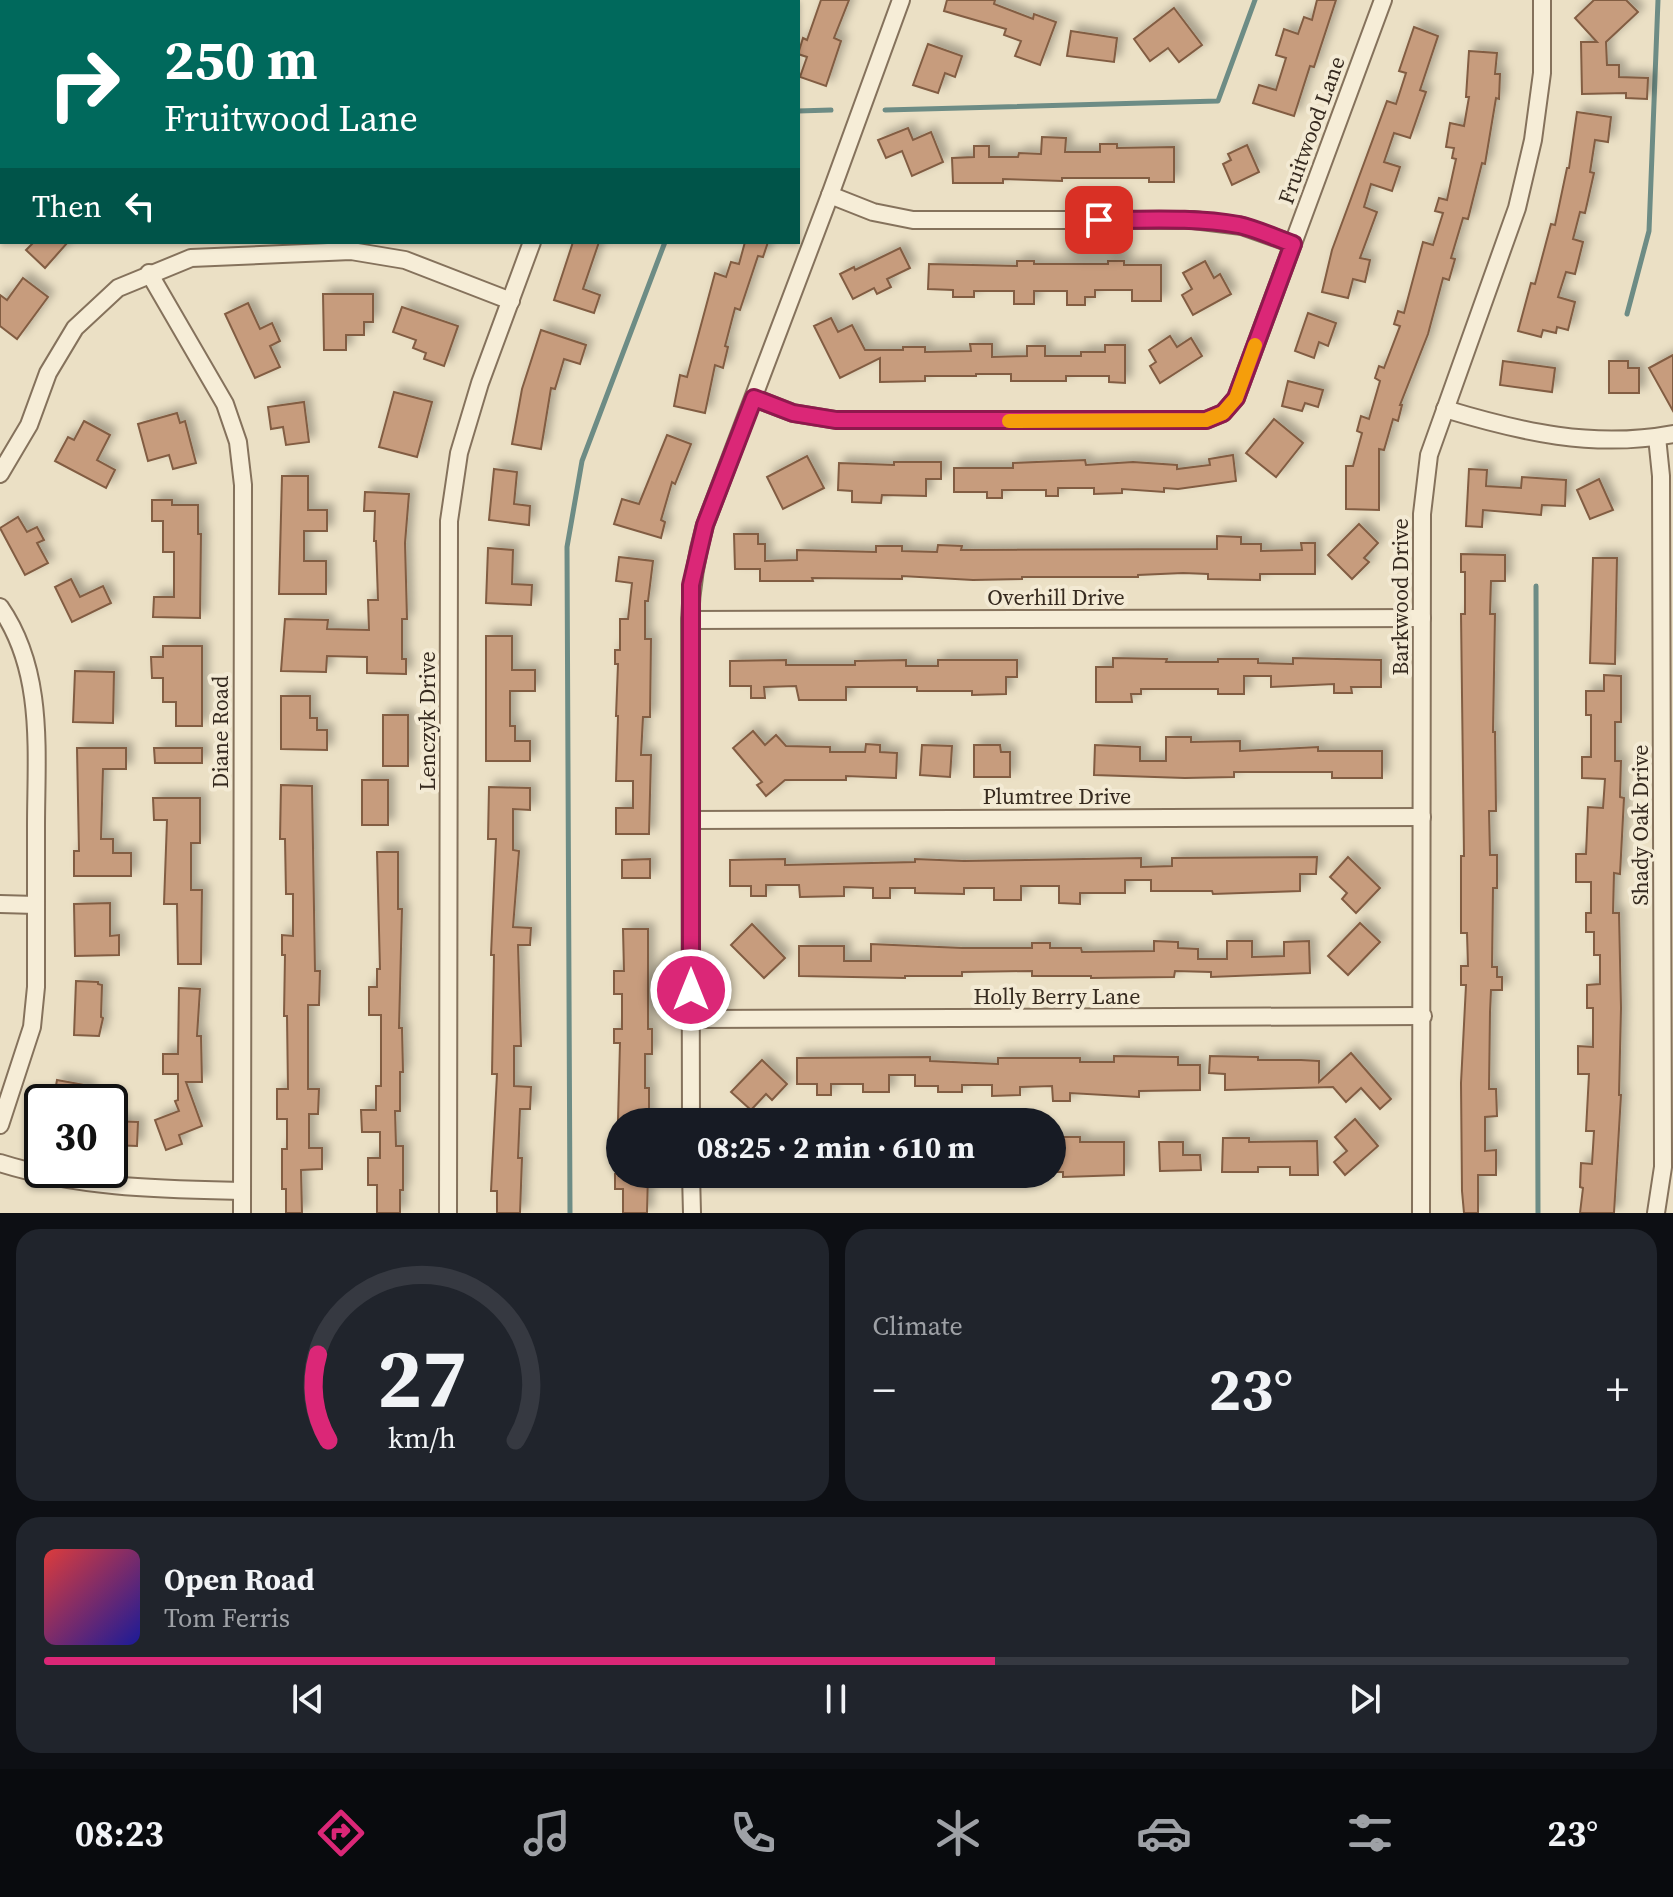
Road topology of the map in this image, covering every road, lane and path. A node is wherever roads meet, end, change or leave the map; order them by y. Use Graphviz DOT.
graph roads {
  1 [pos="901,0"];
  2 [pos="1383,0"];
  3 [pos="1542,0"];
  4 [pos="830,195"];
  5 [pos="531,244"];
  6 [pos="1293,244"];
  7 [pos="149,273"];
  8 [pos="511,301"];
  9 [pos="754,398"];
  10 [pos="1445,409"];
  11 [pos="1665,435"];
  12 [pos="0,474"];
  13 [pos="0,607"];
  14 [pos="1422,618"];
  15 [pos="690,620"];
  16 [pos="1668,653"];
  17 [pos="1422,817"];
  18 [pos="691,820"];
  19 [pos="0,904"];
  20 [pos="36,905"];
  21 [pos="1423,1016"];
  22 [pos="691,1019"];
  23 [pos="691,1108"];
  24 [pos="0,1125"];
  25 [pos="0,1163"];
  26 [pos="691,1188"];
  27 [pos="242,1191"];
  28 [pos="242,1213"];
  29 [pos="448,1213"];
  30 [pos="692,1213"];
  31 [pos="1421,1213"];
  32 [pos="1656,1213"];
  1 -- 4 [label="street"];
  2 -- 6 [label="street, Fruitwood Lane"];
  3 -- 10 [label="street, Barkwood Drive"];
  4 -- 6 [label="street"];
  4 -- 9 [label="street"];
  5 -- 8 [label="street, Lenczyk Drive"];
  6 -- 9 [label="street, Fruitwood Lane"];
  7 -- 8 [label="street"];
  7 -- 12 [label="street"];
  7 -- 27 [label="street, Diane Road"];
  8 -- 29 [label="street, Lenczyk Drive"];
  9 -- 15 [label="street"];
  10 -- 11 [label="street"];
  10 -- 14 [label="street, Barkwood Drive"];
  11 -- 16 [label="street, Shady Oak Drive"];
  13 -- 20 [label="street"];
  14 -- 15 [label="street, Overhill Drive"];
  14 -- 17 [label="street, Barkwood Drive"];
  15 -- 18 [label="street"];
  16 -- 32 [label="street, Shady Oak Drive"];
  17 -- 18 [label="street, Plumtree Drive"];
  17 -- 21 [label="street, Barkwood Drive"];
  18 -- 22 [label="street"];
  19 -- 20 [label="street"];
  20 -- 24 [label="street"];
  21 -- 22 [label="street, Holly Berry Lane"];
  21 -- 31 [label="street, Barkwood Drive"];
  22 -- 23 [label="street"];
  25 -- 27 [label="street"];
  26 -- 30 [label="street"];
  27 -- 28 [label="street, Diane Road"];
}
